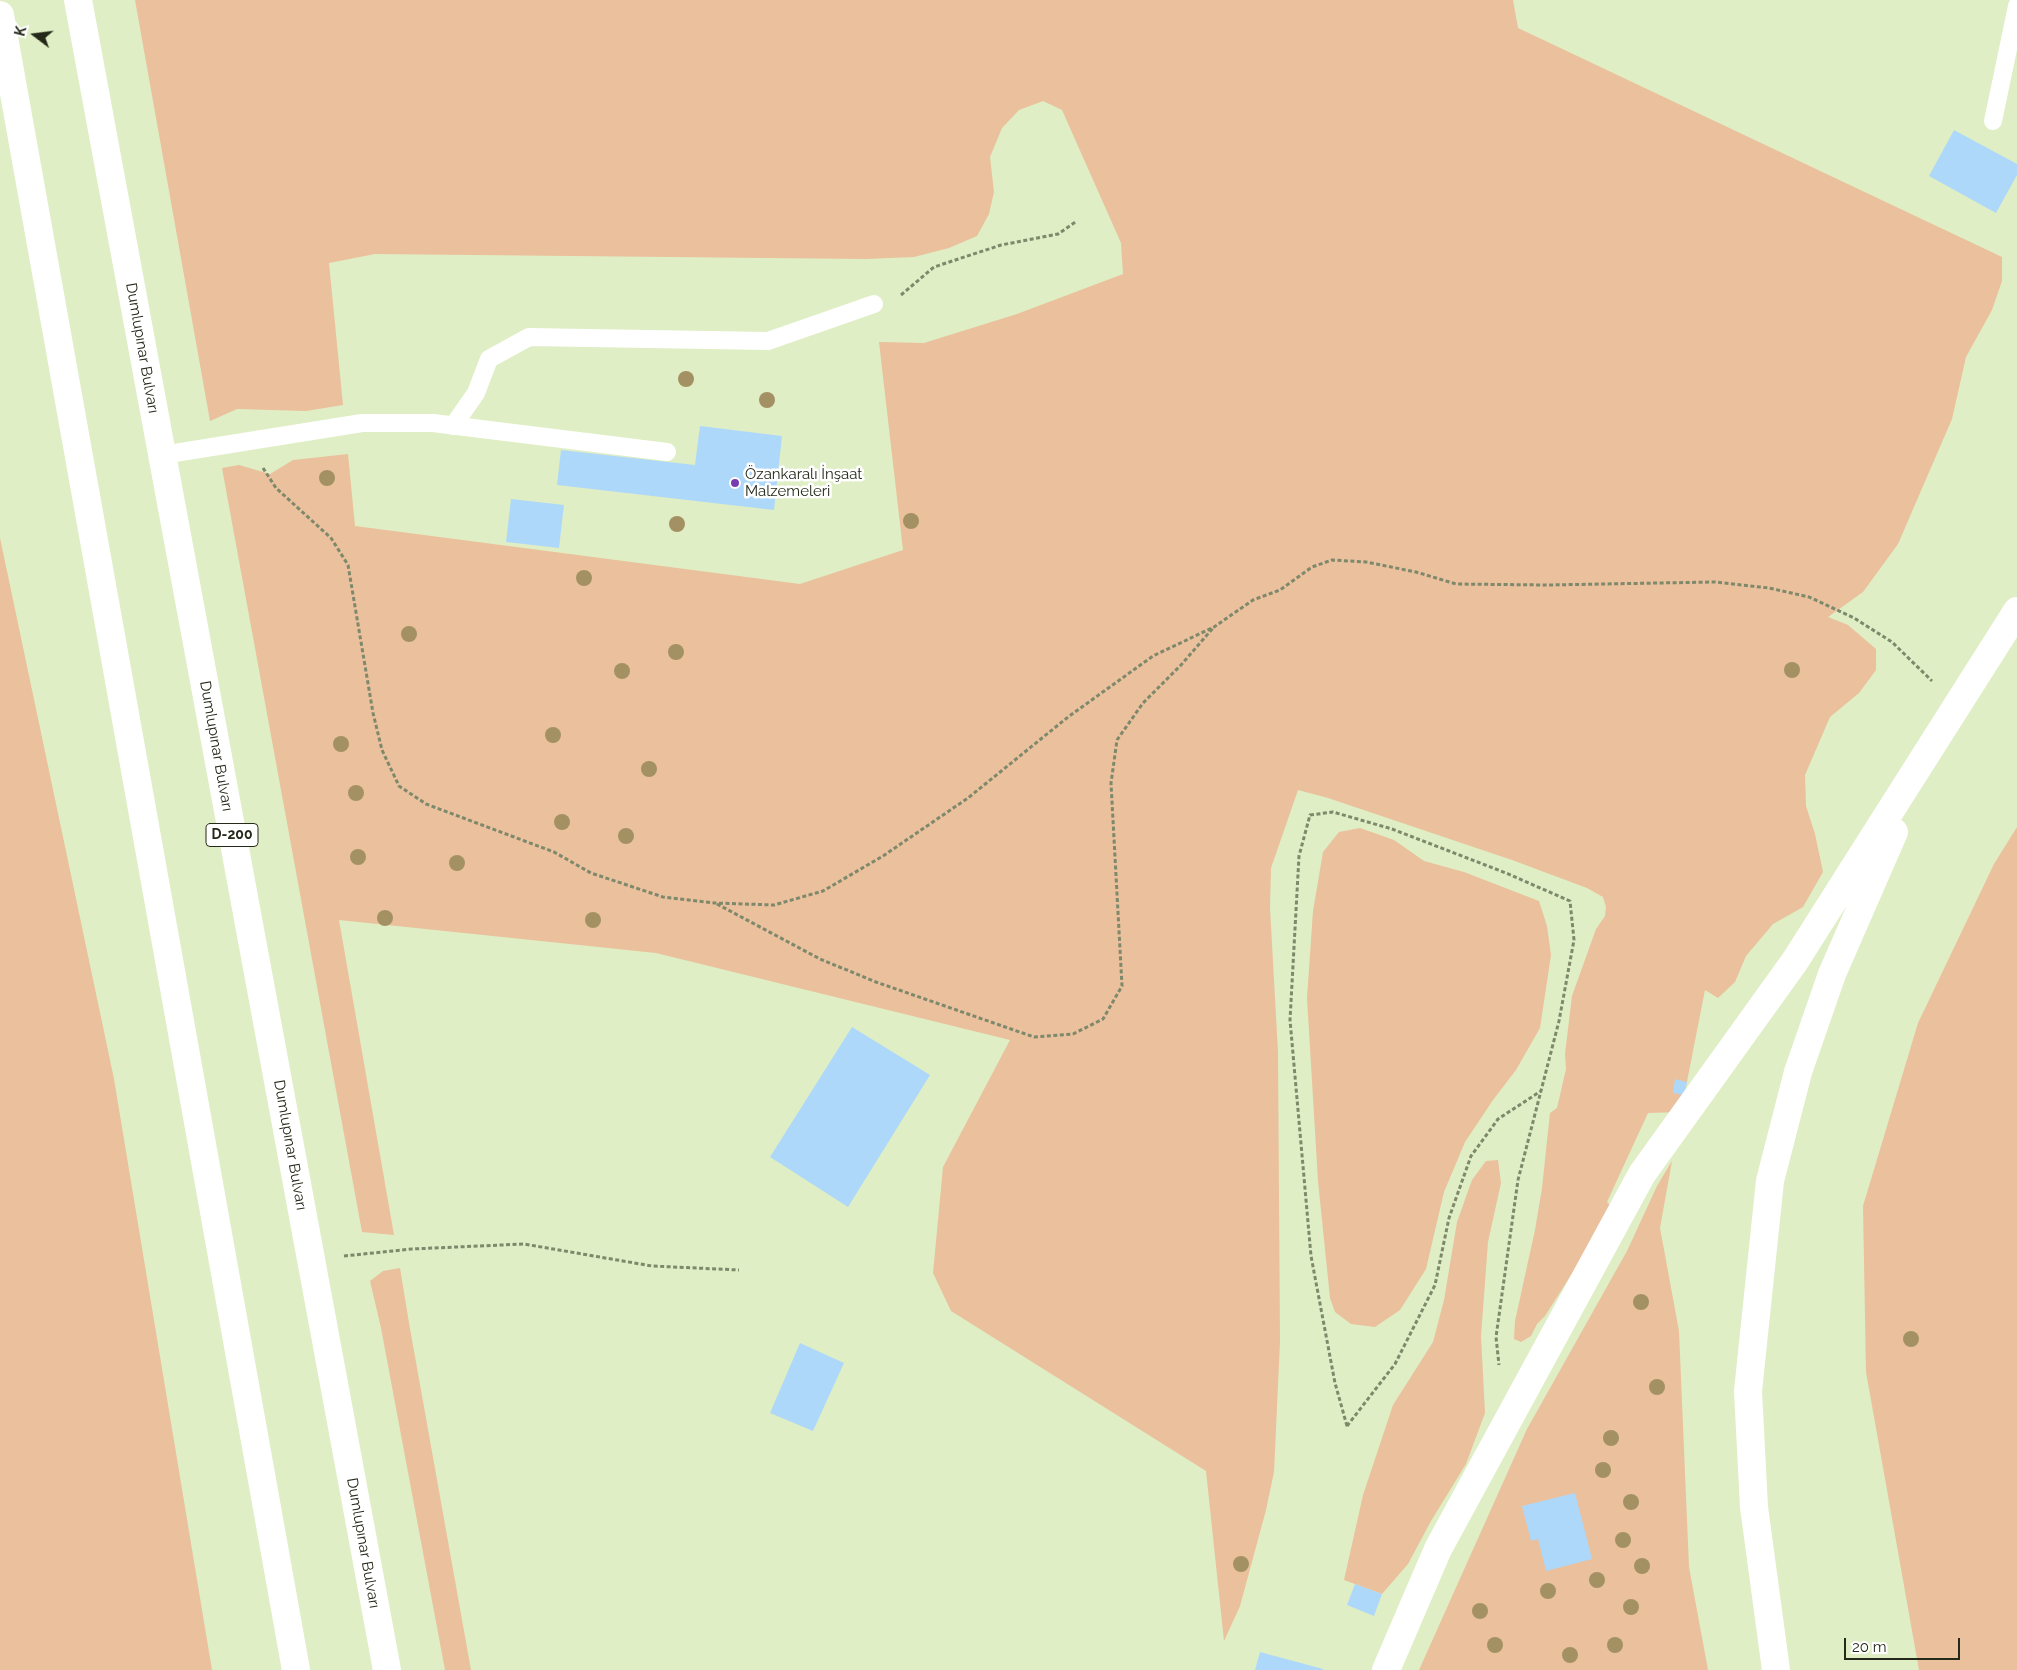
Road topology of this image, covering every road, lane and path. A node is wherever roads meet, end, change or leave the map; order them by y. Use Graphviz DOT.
graph roads {
  1 [pos="78,0"];
  2 [pos="2017,6"];
  3 [pos="0,14"];
  4 [pos="1993,121"];
  5 [pos="1077,220"];
  6 [pos="874,304"];
  7 [pos="453,426"];
  8 [pos="244,441"];
  9 [pos="667,452"];
  10 [pos="162,455"];
  11 [pos="2017,611"];
  12 [pos="1214,627"];
  13 [pos="1950,717"];
  14 [pos="714,903"];
  15 [pos="1541,1091"];
  16 [pos="311,1260"];
  17 [pos="739,1270"];
  18 [pos="1500,1373"];
  19 [pos="296,1670"];
  20 [pos="387,1670"];
  21 [pos="1386,1670"];
  22 [pos="1776,1670"];
  1 -- 10 [label="main road, Dumlupınar Bulvarı / D-200"];
  2 -- 4 [label="lane"];
  3 -- 19 [label="main road"];
  5 -- 6 [label="path"];
  6 -- 7 [label="lane"];
  7 -- 8 [label="lane"];
  7 -- 9 [label="lane"];
  8 -- 10 [label="lane"];
  8 -- 14 [label="path"];
  10 -- 16 [label="main road, Dumlupınar Bulvarı / D-200"];
  11 -- 13 [label="main road"];
  12 -- 13 [label="path"];
  12 -- 14 [label="path"];
  12 -- 14 [label="path"];
  13 -- 21 [label="main road"];
  13 -- 22 [label="main road"];
  15 -- 15 [label="path"];
  15 -- 18 [label="path"];
  16 -- 17 [label="path"];
  16 -- 20 [label="main road, Dumlupınar Bulvarı / D-200"];
}
